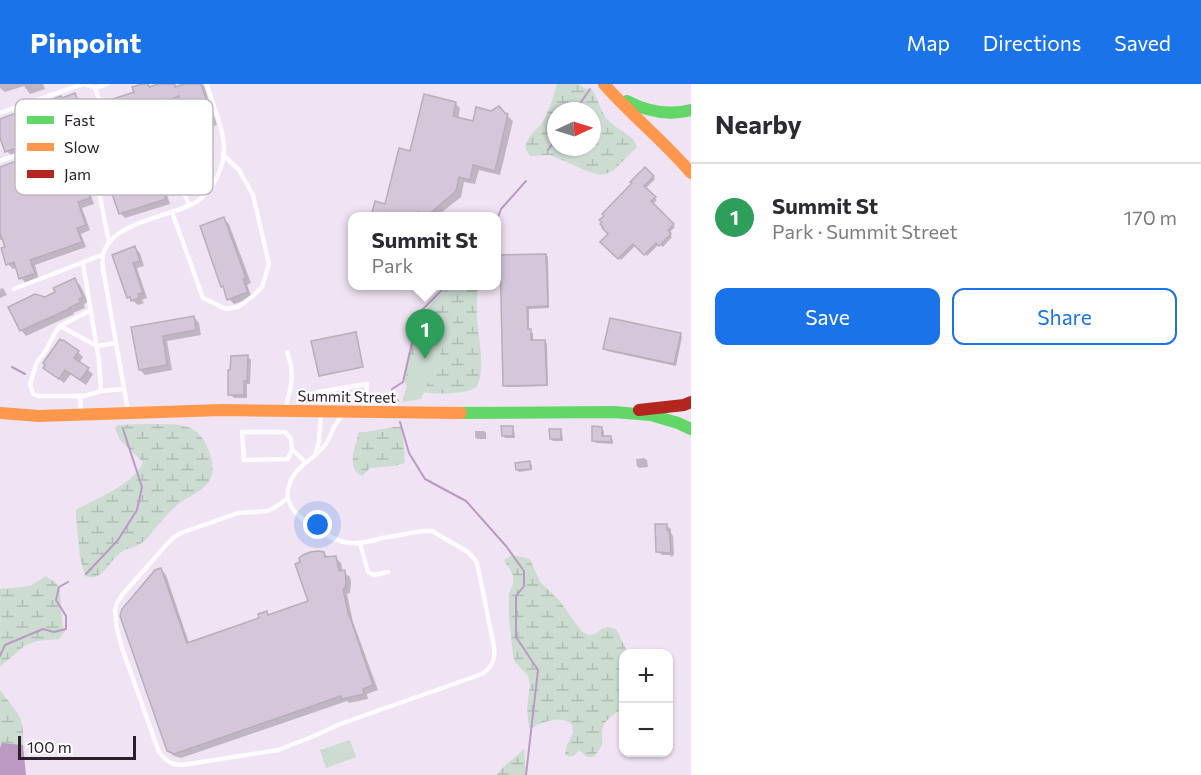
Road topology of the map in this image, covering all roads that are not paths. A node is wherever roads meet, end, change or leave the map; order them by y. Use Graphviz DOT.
graph roads {
  1 [pos="84,84"];
  2 [pos="107,84"];
  3 [pos="207,84"];
  4 [pos="95,88"];
  5 [pos="607,88"];
  6 [pos="41,99"];
  7 [pos="99,99"];
  8 [pos="212,99"];
  9 [pos="213,101"];
  10 [pos="15,108"];
  11 [pos="691,110"];
  12 [pos="0,113"];
  13 [pos="223,155"];
  14 [pos="15,156"];
  15 [pos="0,161"];
  16 [pos="691,173"];
  17 [pos="213,184"];
  18 [pos="100,195"];
  19 [pos="185,195"];
  20 [pos="202,195"];
  21 [pos="189,205"];
  22 [pos="172,212"];
  23 [pos="109,242"];
  24 [pos="102,255"];
  25 [pos="83,263"];
  26 [pos="14,289"];
  27 [pos="91,310"];
  28 [pos="60,326"];
  29 [pos="116,344"];
  30 [pos="97,346"];
  31 [pos="286,352"];
  32 [pos="124,389"];
  33 [pos="101,391"];
  34 [pos="318,392"];
  35 [pos="80,396"];
  36 [pos="691,402"];
  37 [pos="285,411"];
  38 [pos="321,411"];
  39 [pos="346,411"];
  40 [pos="365,412"];
  41 [pos="613,412"];
  42 [pos="0,413"];
  43 [pos="128,414"];
  44 [pos="81,415"];
  45 [pos="691,429"];
  46 [pos="292,449"];
  47 [pos="315,455"];
  48 [pos="305,462"];
  49 [pos="288,498"];
  50 [pos="360,543"];
  51 [pos="388,572"];
  1 -- 4 [label="lane"];
  1 -- 6 [label="lane"];
  2 -- 4 [label="lane"];
  3 -- 8 [label="lane"];
  4 -- 7 [label="lane"];
  5 -- 11 [label="main road"];
  5 -- 16 [label="main road"];
  9 -- 13 [label="lane"];
  10 -- 12 [label="lane"];
  13 -- 17 [label="lane"];
  13 -- 22 [label="lane"];
  14 -- 15 [label="lane"];
  18 -- 23 [label="lane"];
  19 -- 21 [label="lane"];
  20 -- 21 [label="lane"];
  21 -- 22 [label="lane"];
  22 -- 23 [label="lane"];
  23 -- 24 [label="lane"];
  24 -- 25 [label="lane"];
  24 -- 29 [label="lane"];
  25 -- 26 [label="lane"];
  25 -- 27 [label="lane"];
  27 -- 28 [label="lane"];
  27 -- 30 [label="lane"];
  28 -- 30 [label="lane"];
  28 -- 35 [label="lane"];
  29 -- 30 [label="lane"];
  29 -- 32 [label="lane"];
  30 -- 33 [label="lane"];
  31 -- 37 [label="lane"];
  32 -- 33 [label="lane"];
  32 -- 43 [label="lane"];
  33 -- 35 [label="lane"];
  34 -- 40 [label="lane"];
  35 -- 44 [label="lane"];
  36 -- 41 [label="main road"];
  37 -- 38 [label="main road, Summit Street"];
  37 -- 43 [label="main road, Summit Street"];
  38 -- 39 [label="main road, Summit Street"];
  38 -- 47 [label="lane"];
  39 -- 40 [label="main road, Summit Street"];
  39 -- 47 [label="lane"];
  40 -- 41 [label="main road, Summit Street"];
  41 -- 45 [label="main road, Summit Street"];
  42 -- 44 [label="main road, Summit Street"];
  43 -- 44 [label="main road, Summit Street"];
  46 -- 46 [label="lane"];
  46 -- 48 [label="lane"];
  47 -- 48 [label="lane"];
  48 -- 49 [label="lane"];
  49 -- 50 [label="lane"];
  49 -- 50 [label="lane"];
  50 -- 51 [label="lane"];
}
